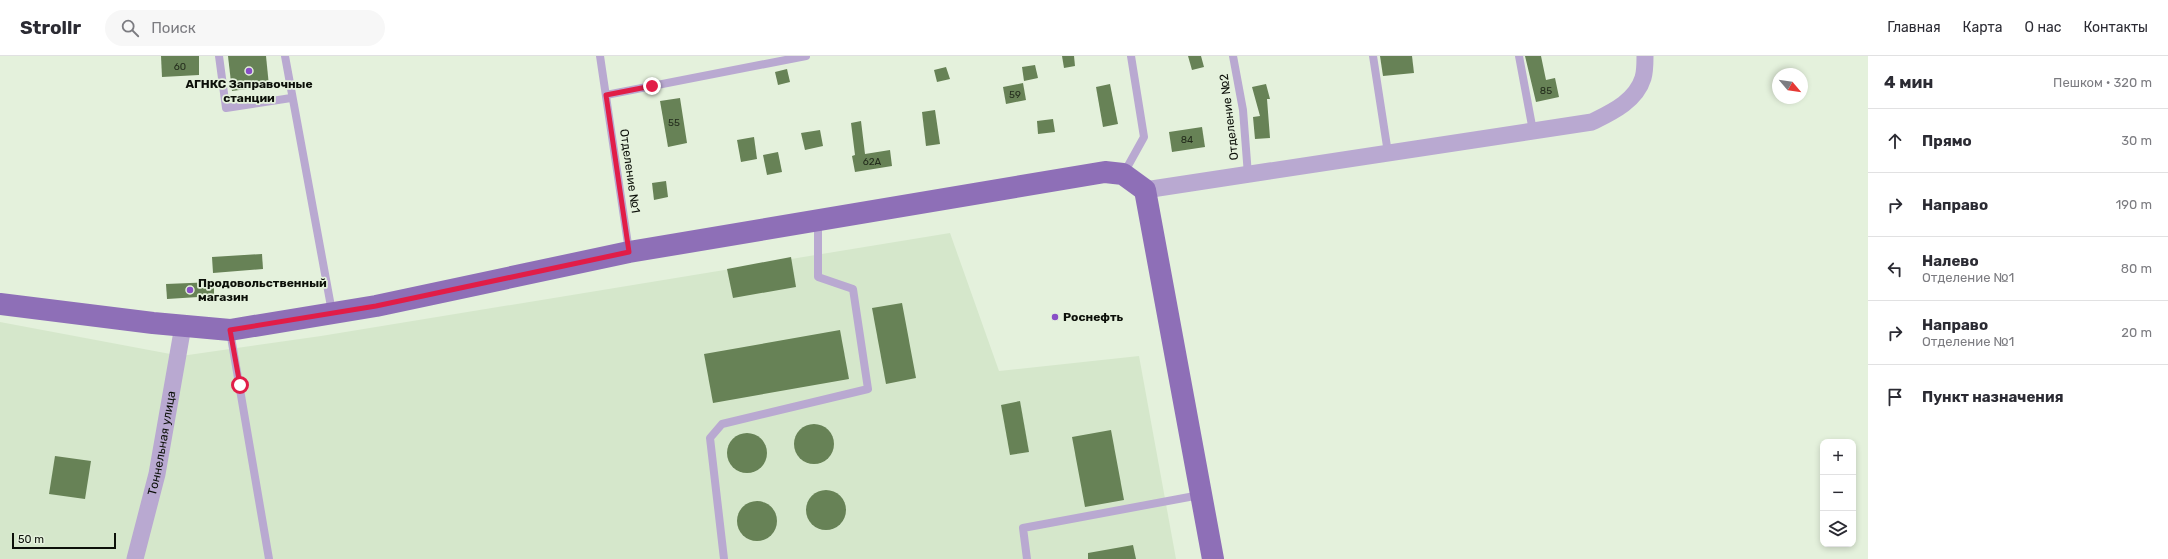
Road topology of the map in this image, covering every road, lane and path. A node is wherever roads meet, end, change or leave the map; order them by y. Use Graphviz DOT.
graph roads {
  1 [pos="219,56"];
  2 [pos="285,56"];
  3 [pos="600,56"];
  4 [pos="806,56"];
  5 [pos="1131,56"];
  6 [pos="1233,56"];
  7 [pos="1374,56"];
  8 [pos="1519,56"];
  9 [pos="1645,56"];
  10 [pos="606,95"];
  11 [pos="291,98"];
  12 [pos="1533,131"];
  13 [pos="1388,154"];
  14 [pos="1123,174"];
  15 [pos="1248,175"];
  16 [pos="1145,190"];
  17 [pos="818,220"];
  18 [pos="629,252"];
  19 [pos="0,304"];
  20 [pos="332,313"];
  21 [pos="183,326"];
  22 [pos="230,330"];
  23 [pos="1202,495"];
  24 [pos="135,559"];
  25 [pos="268,559"];
  26 [pos="724,559"];
  27 [pos="1027,559"];
  28 [pos="1214,559"];
  1 -- 11 [label="lane"];
  2 -- 11 [label="lane"];
  3 -- 10 [label="lane, Отделение №1"];
  4 -- 10 [label="lane"];
  5 -- 14 [label="lane"];
  6 -- 15 [label="lane, Отделение №2"];
  7 -- 13 [label="lane"];
  8 -- 12 [label="lane"];
  9 -- 12 [label="street"];
  10 -- 18 [label="lane, Отделение №1"];
  11 -- 20 [label="lane"];
  12 -- 13 [label="street"];
  13 -- 15 [label="street"];
  14 -- 16 [label="main road"];
  14 -- 17 [label="main road"];
  15 -- 16 [label="street"];
  16 -- 23 [label="main road"];
  17 -- 18 [label="main road"];
  17 -- 26 [label="lane"];
  18 -- 20 [label="main road"];
  19 -- 21 [label="main road"];
  20 -- 22 [label="main road"];
  21 -- 22 [label="main road"];
  21 -- 24 [label="street, Тоннельная улица"];
  22 -- 25 [label="lane"];
  23 -- 27 [label="lane"];
  23 -- 28 [label="main road"];
}
